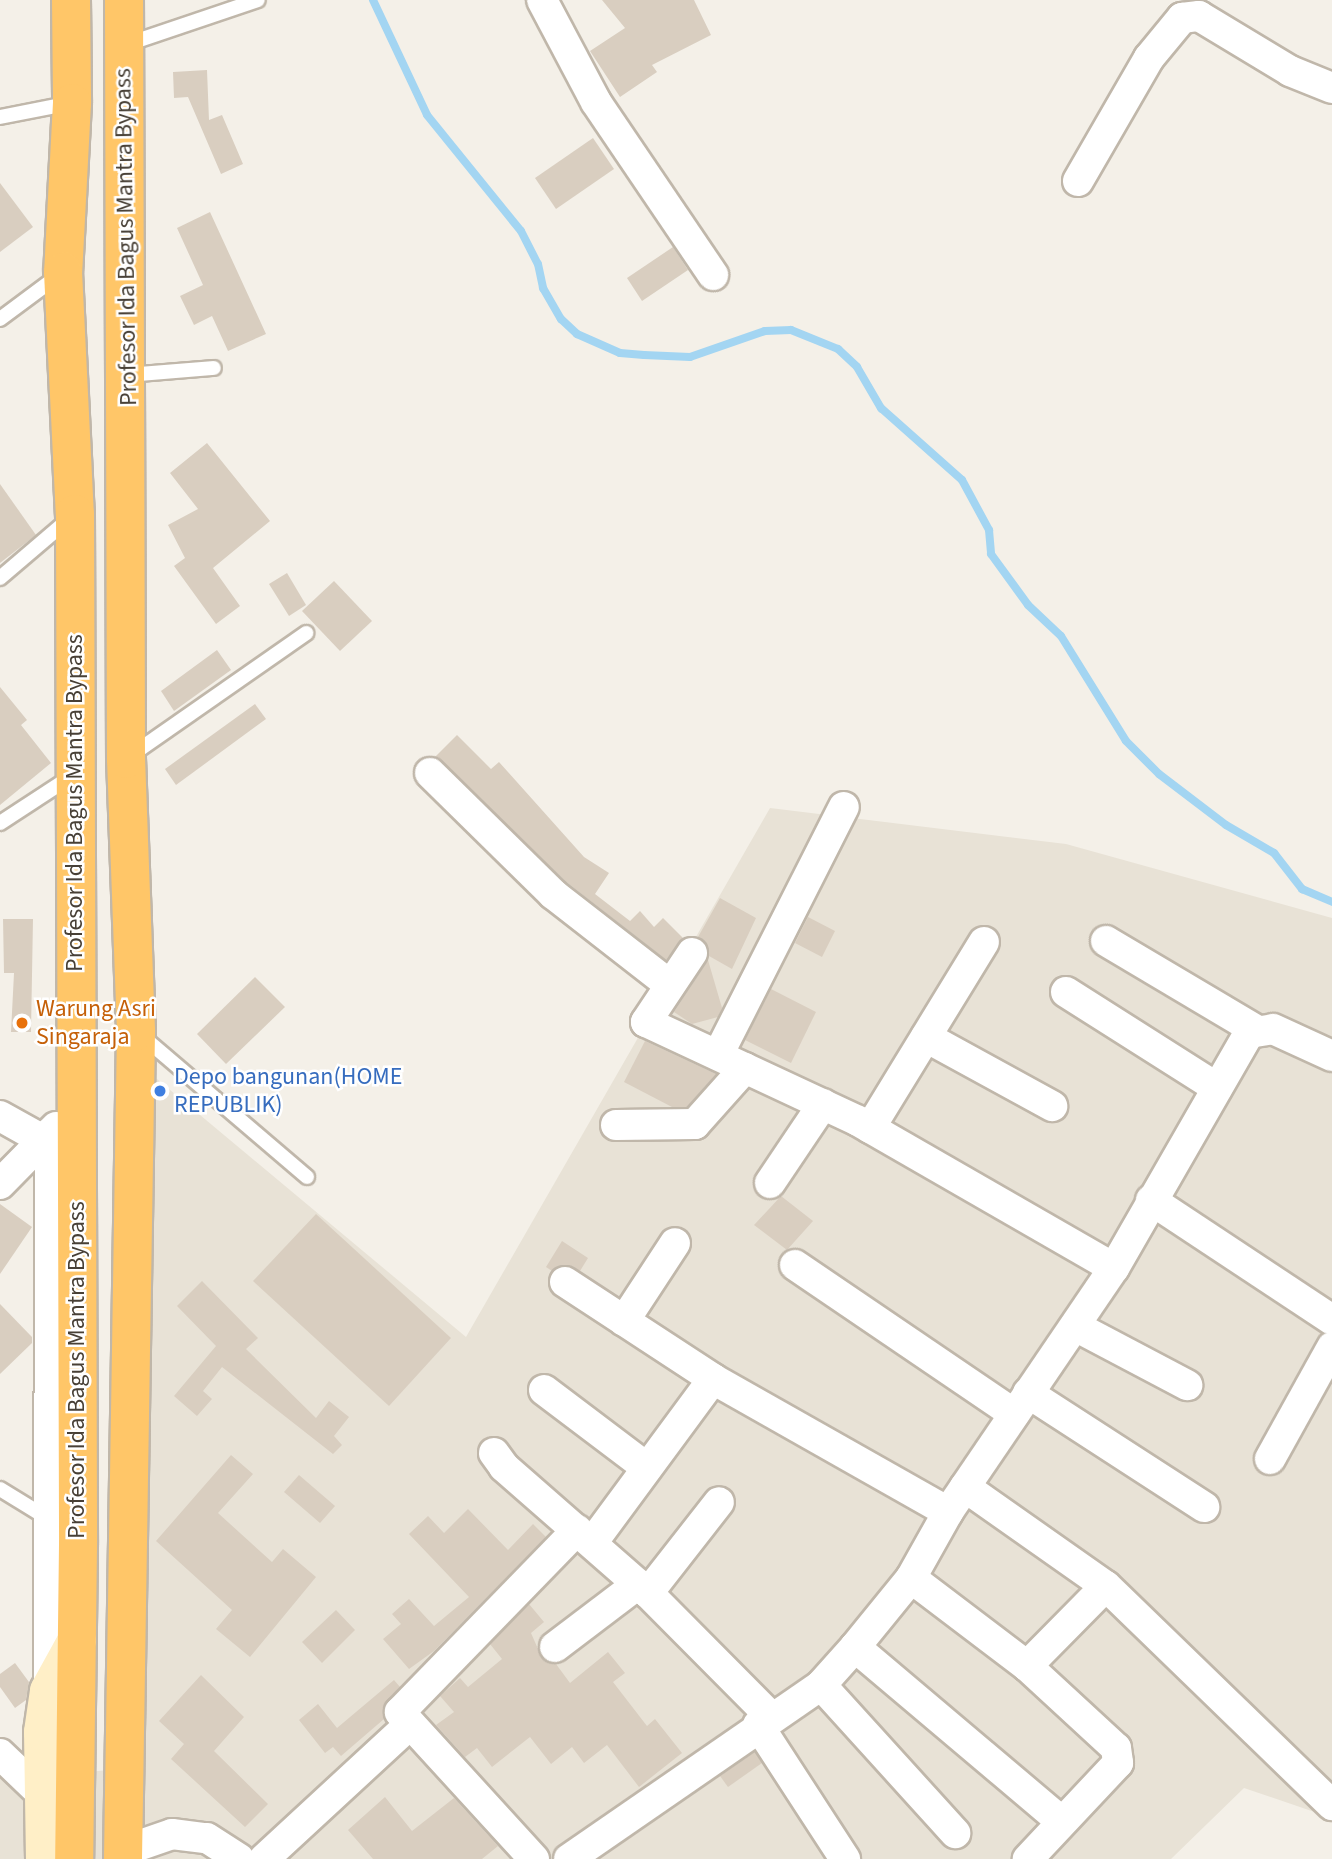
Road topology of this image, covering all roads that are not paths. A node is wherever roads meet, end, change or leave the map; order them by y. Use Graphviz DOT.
graph roads {
  1 [pos="71,0"];
  2 [pos="124,0"];
  3 [pos="258,0"];
  4 [pos="542,0"];
  5 [pos="124,45"];
  6 [pos="1332,88"];
  7 [pos="72,103"];
  8 [pos="0,117"];
  9 [pos="1079,181"];
  10 [pos="63,272"];
  11 [pos="713,275"];
  12 [pos="0,319"];
  13 [pos="214,368"];
  14 [pos="128,375"];
  15 [pos="75,514"];
  16 [pos="0,578"];
  17 [pos="306,633"];
  18 [pos="127,758"];
  19 [pos="430,773"];
  20 [pos="75,774"];
  21 [pos="844,807"];
  22 [pos="0,823"];
  23 [pos="984,942"];
  24 [pos="1106,942"];
  25 [pos="692,953"];
  26 [pos="670,985"];
  27 [pos="1066,992"];
  28 [pos="1256,1030"];
  29 [pos="136,1031"];
  30 [pos="926,1037"];
  31 [pos="718,1055"];
  32 [pos="1332,1056"];
  33 [pos="745,1068"];
  34 [pos="1217,1088"];
  35 [pos="822,1104"];
  36 [pos="76,1106"];
  37 [pos="1052,1106"];
  38 [pos="0,1116"];
  39 [pos="616,1125"];
  40 [pos="870,1128"];
  41 [pos="46,1137"];
  42 [pos="307,1177"];
  43 [pos="769,1183"];
  44 [pos="0,1184"];
  45 [pos="1151,1200"];
  46 [pos="675,1243"];
  47 [pos="795,1265"];
  48 [pos="1114,1268"];
  49 [pos="565,1282"];
  50 [pos="1332,1320"];
  51 [pos="624,1321"];
  52 [pos="1074,1326"];
  53 [pos="1332,1347"];
  54 [pos="713,1379"];
  55 [pos="1186,1385"];
  56 [pos="544,1390"];
  57 [pos="1021,1404"];
  58 [pos="494,1453"];
  59 [pos="1270,1459"];
  60 [pos="647,1468"];
  61 [pos="965,1487"];
  62 [pos="0,1489"];
  63 [pos="719,1502"];
  64 [pos="1204,1507"];
  65 [pos="948,1512"];
  66 [pos="49,1520"];
  67 [pos="585,1537"];
  68 [pos="911,1578"];
  69 [pos="1106,1586"];
  70 [pos="643,1588"];
  71 [pos="77,1640"];
  72 [pos="555,1647"];
  73 [pos="855,1647"];
  74 [pos="1027,1666"];
  75 [pos="821,1685"];
  76 [pos="49,1691"];
  77 [pos="764,1720"];
  78 [pos="408,1726"];
  79 [pos="0,1754"];
  80 [pos="45,1797"];
  81 [pos="1332,1805"];
  82 [pos="1060,1820"];
  83 [pos="955,1833"];
  84 [pos="602,1850"];
  85 [pos="123,1855"];
  86 [pos="45,1859"];
  87 [pos="74,1859"];
  88 [pos="239,1859"];
  89 [pos="264,1859"];
  90 [pos="534,1859"];
  91 [pos="569,1859"];
  92 [pos="845,1859"];
  93 [pos="1028,1859"];
  1 -- 7 [label="highway, Profesor Ida Bagus Mantra Bypass"];
  2 -- 5 [label="highway, Profesor Ida Bagus Mantra Bypass"];
  3 -- 5 [label="lane"];
  4 -- 11 [label="street"];
  5 -- 14 [label="highway, Profesor Ida Bagus Mantra Bypass"];
  6 -- 9 [label="street"];
  7 -- 8 [label="lane"];
  7 -- 10 [label="highway, Profesor Ida Bagus Mantra Bypass"];
  10 -- 12 [label="lane"];
  10 -- 15 [label="highway, Profesor Ida Bagus Mantra Bypass"];
  13 -- 14 [label="lane"];
  14 -- 18 [label="highway, Profesor Ida Bagus Mantra Bypass"];
  15 -- 16 [label="lane"];
  15 -- 20 [label="highway, Profesor Ida Bagus Mantra Bypass"];
  17 -- 18 [label="lane"];
  18 -- 29 [label="highway, Profesor Ida Bagus Mantra Bypass"];
  19 -- 26 [label="street"];
  20 -- 22 [label="lane"];
  20 -- 36 [label="highway, Profesor Ida Bagus Mantra Bypass"];
  21 -- 31 [label="street"];
  23 -- 30 [label="street"];
  24 -- 28 [label="street"];
  25 -- 26 [label="street"];
  26 -- 31 [label="street"];
  27 -- 34 [label="street"];
  28 -- 32 [label="street"];
  28 -- 34 [label="street"];
  29 -- 42 [label="lane"];
  29 -- 85 [label="highway, Profesor Ida Bagus Mantra Bypass"];
  30 -- 37 [label="street"];
  30 -- 40 [label="street"];
  31 -- 33 [label="street"];
  33 -- 35 [label="street"];
  33 -- 39 [label="street"];
  34 -- 45 [label="street"];
  35 -- 40 [label="street"];
  35 -- 43 [label="street"];
  36 -- 41 [label="street"];
  36 -- 71 [label="highway, Profesor Ida Bagus Mantra Bypass"];
  38 -- 41 [label="street"];
  40 -- 48 [label="street"];
  41 -- 44 [label="street"];
  41 -- 66 [label="street"];
  45 -- 48 [label="street"];
  45 -- 50 [label="street"];
  46 -- 51 [label="street"];
  47 -- 57 [label="street"];
  48 -- 52 [label="street"];
  49 -- 51 [label="street"];
  51 -- 54 [label="street"];
  52 -- 55 [label="street"];
  52 -- 57 [label="street"];
  53 -- 59 [label="street"];
  54 -- 60 [label="street"];
  54 -- 65 [label="street"];
  56 -- 60 [label="street"];
  57 -- 61 [label="street"];
  57 -- 64 [label="street"];
  58 -- 67 [label="street"];
  60 -- 67 [label="street"];
  61 -- 65 [label="street"];
  61 -- 69 [label="street"];
  62 -- 66 [label="lane"];
  63 -- 70 [label="street"];
  65 -- 68 [label="street"];
  66 -- 76 [label="street"];
  67 -- 70 [label="street"];
  67 -- 78 [label="street"];
  68 -- 73 [label="street"];
  68 -- 74 [label="street"];
  69 -- 74 [label="street"];
  69 -- 81 [label="street"];
  70 -- 72 [label="street"];
  70 -- 77 [label="street"];
  71 -- 76 [label="street"];
  71 -- 87 [label="highway, Profesor Ida Bagus Mantra Bypass"];
  73 -- 75 [label="street"];
  73 -- 82 [label="street"];
  74 -- 82 [label="street"];
  75 -- 77 [label="street"];
  75 -- 83 [label="street"];
  76 -- 80 [label="street"];
  77 -- 84 [label="street"];
  77 -- 92 [label="street"];
  78 -- 89 [label="street"];
  78 -- 90 [label="street"];
  79 -- 80 [label="street"];
  80 -- 86 [label="street"];
  82 -- 93 [label="street"];
  84 -- 91 [label="street"];
  85 -- 88 [label="street"];
}
